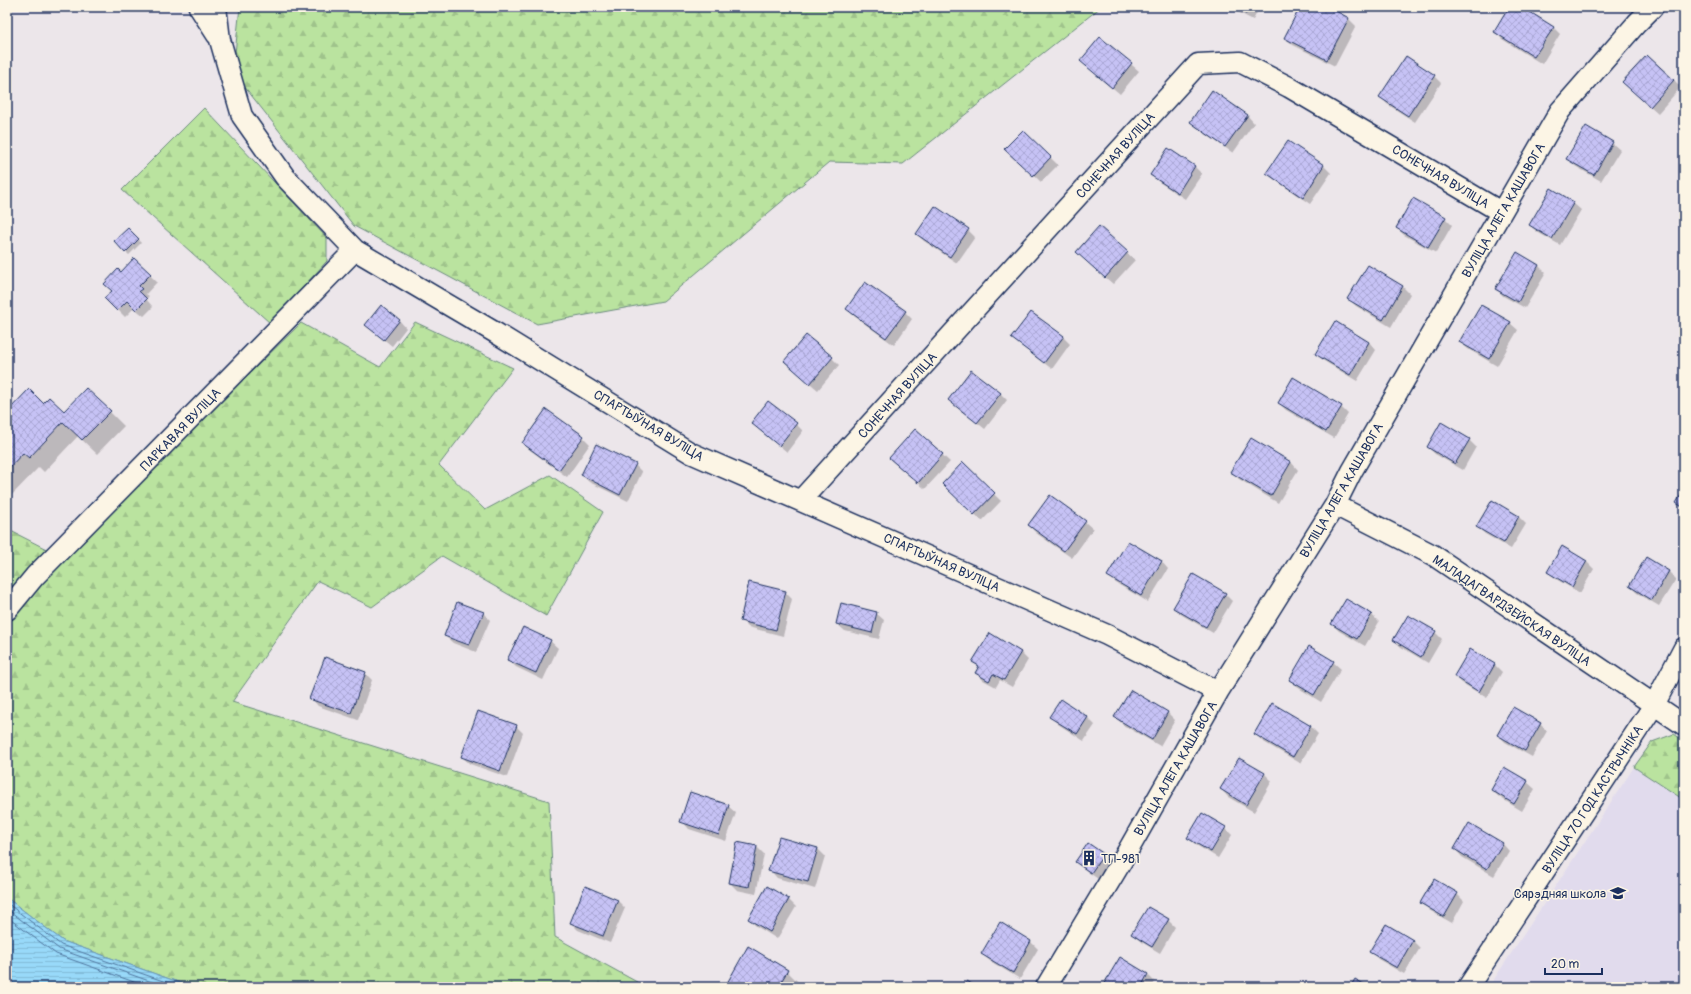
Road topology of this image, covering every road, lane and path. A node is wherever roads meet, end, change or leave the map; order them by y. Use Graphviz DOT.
graph roads {
  1 [pos="199,7"];
  2 [pos="216,7"];
  3 [pos="1653,7"];
  4 [pos="220,40"];
  5 [pos="1501,212"];
  6 [pos="355,250"];
  7 [pos="802,500"];
  8 [pos="1335,505"];
  9 [pos="7,610"];
  10 [pos="1684,648"];
  11 [pos="1218,692"];
  12 [pos="1654,705"];
  13 [pos="1684,725"];
  14 [pos="1046,987"];
  15 [pos="1468,987"];
  1 -- 4 [label="street"];
  2 -- 4 [label="street, СПАРТЫЎНАЯ ВУЛІЦА"];
  3 -- 5 [label="street, ВУЛІЦА АЛЕГА КАШАВОГА"];
  4 -- 6 [label="street, СПАРТЫЎНАЯ ВУЛІЦА"];
  5 -- 7 [label="street, СОНЕЧНАЯ ВУЛІЦА"];
  5 -- 8 [label="street, ВУЛІЦА АЛЕГА КАШАВОГА"];
  6 -- 7 [label="street, СПАРТЫЎНАЯ ВУЛІЦА"];
  6 -- 9 [label="street, ПАРКАВАЯ ВУЛІЦА"];
  7 -- 11 [label="street, СПАРТЫЎНАЯ ВУЛІЦА"];
  8 -- 11 [label="street, ВУЛІЦА АЛЕГА КАШАВОГА"];
  8 -- 12 [label="street, МАЛАДАГВАРДЗЕЙСКАЯ ВУЛІЦА"];
  10 -- 12 [label="street, ВУЛІЦА 70 ГОД КАСТРЫЧНІКА"];
  11 -- 14 [label="street, ВУЛІЦА АЛЕГА КАШАВОГА"];
  12 -- 13 [label="street, МАЛАДАГВАРДЗЕЙСКАЯ ВУЛІЦА"];
  12 -- 15 [label="street, ВУЛІЦА 70 ГОД КАСТРЫЧНІКА"];
}
